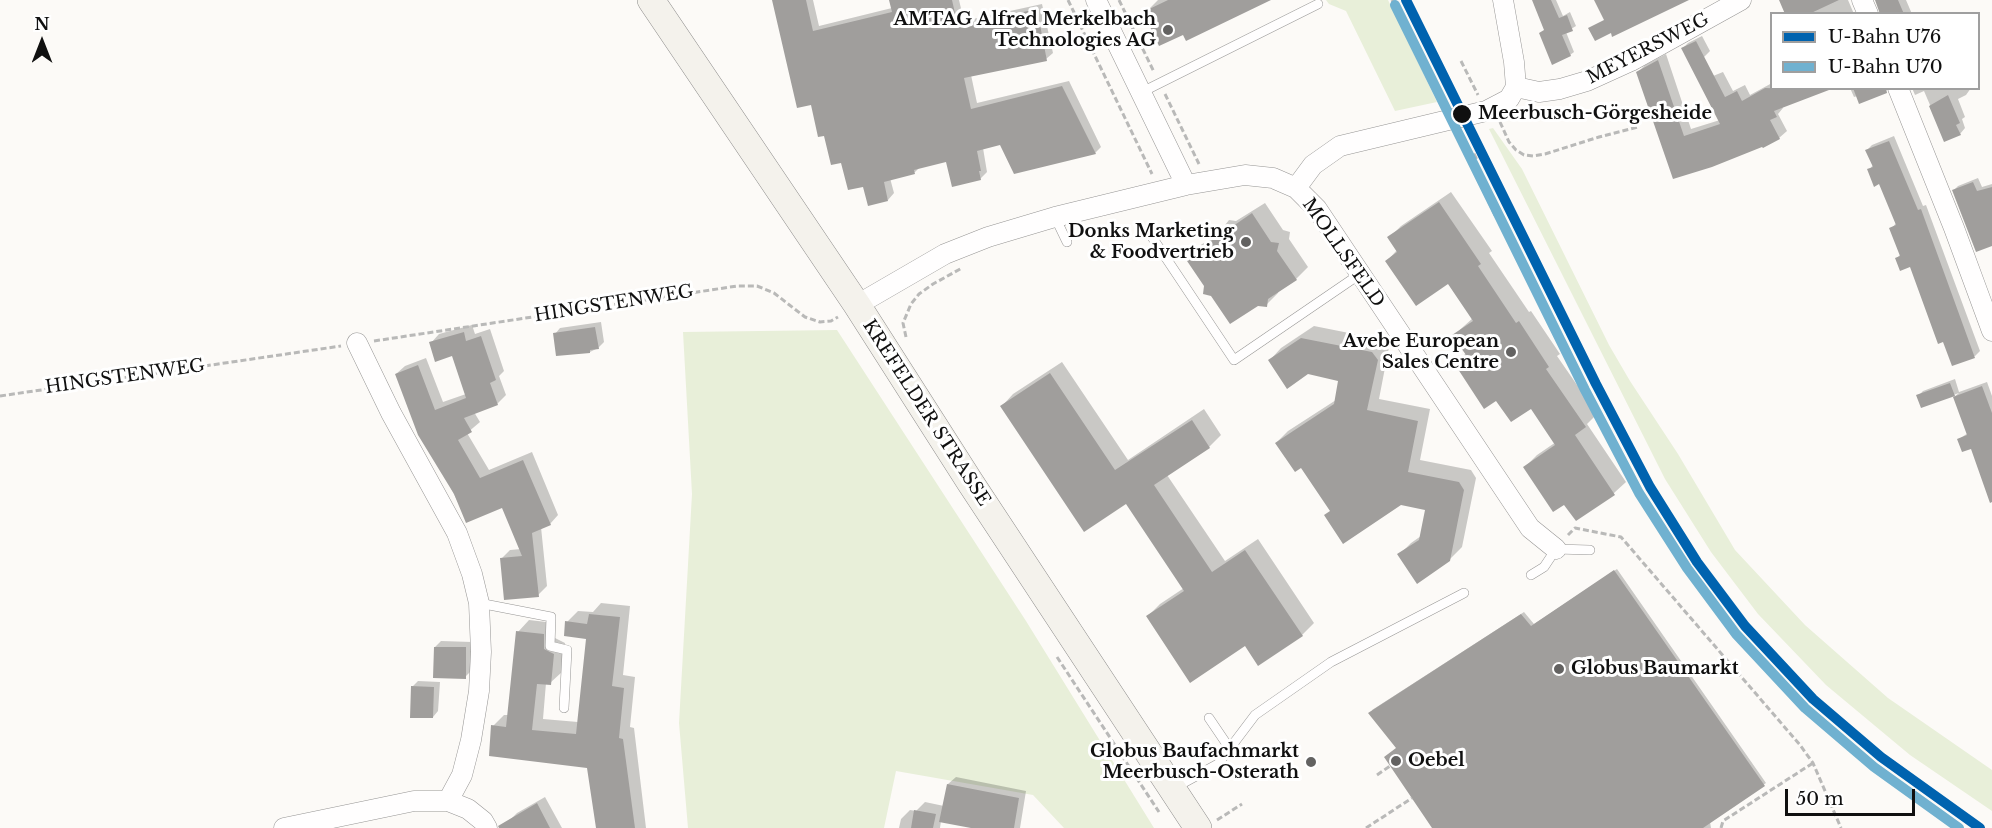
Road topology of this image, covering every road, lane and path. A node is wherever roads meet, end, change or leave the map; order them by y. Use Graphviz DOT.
graph roads {
  1 [pos="651,0"];
  2 [pos="1068,0"];
  3 [pos="1096,0"];
  4 [pos="1392,0"];
  5 [pos="1503,0"];
  6 [pos="1741,0"];
  7 [pos="1318,4"];
  8 [pos="1461,61"];
  9 [pos="1516,87"];
  10 [pos="1899,90"];
  11 [pos="1142,92"];
  12 [pos="1490,110"];
  13 [pos="1450,120"];
  14 [pos="1638,127"];
  15 [pos="1467,156"];
  16 [pos="1477,160"];
  17 [pos="1186,185"];
  18 [pos="1296,188"];
  19 [pos="1161,191"];
  20 [pos="1499,213"];
  21 [pos="1055,217"];
  22 [pos="1152,237"];
  23 [pos="1067,242"];
  24 [pos="962,268"];
  25 [pos="1360,274"];
  26 [pos="857,305"];
  27 [pos="1992,331"];
  28 [pos="905,337"];
  29 [pos="357,343"];
  30 [pos="0,396"];
  31 [pos="1556,549"];
  32 [pos="1590,550"];
  33 [pos="1531,576"];
  34 [pos="1464,593"];
  35 [pos="479,603"];
  36 [pos="564,708"];
  37 [pos="1209,718"];
  38 [pos="1230,749"];
  39 [pos="1813,763"];
  40 [pos="1390,766"];
  41 [pos="1377,775"];
  42 [pos="1171,790"];
  43 [pos="1412,798"];
  44 [pos="448,801"];
  45 [pos="1242,804"];
  46 [pos="1207,825"];
  47 [pos="284,828"];
  48 [pos="488,828"];
  49 [pos="1366,828"];
  50 [pos="1720,828"];
  51 [pos="1841,828"];
  1 -- 26 [label="main road, KREFELDER STRASSE"];
  2 -- 19 [label="path"];
  3 -- 11 [label="street"];
  4 -- 13 [label="path"];
  5 -- 9 [label="street"];
  6 -- 9 [label="street, MEYERSWEG"];
  7 -- 11 [label="lane"];
  8 -- 12 [label="path"];
  9 -- 12 [label="street"];
  10 -- 27 [label="street"];
  11 -- 17 [label="street"];
  12 -- 13 [label="street"];
  12 -- 14 [label="path"];
  13 -- 15 [label="path"];
  13 -- 18 [label="street"];
  15 -- 16 [label="path"];
  15 -- 20 [label="path"];
  17 -- 18 [label="street, MOLLSFELD"];
  17 -- 19 [label="street, MOLLSFELD"];
  18 -- 25 [label="street, MOLLSFELD"];
  19 -- 21 [label="street, MOLLSFELD"];
  21 -- 23 [label="lane"];
  21 -- 26 [label="street, MOLLSFELD"];
  22 -- 25 [label="lane"];
  24 -- 28 [label="path"];
  25 -- 31 [label="street, MOLLSFELD"];
  26 -- 29 [label="path, HINGSTENWEG"];
  26 -- 42 [label="main road, KREFELDER STRASSE"];
  29 -- 30 [label="path, HINGSTENWEG"];
  29 -- 35 [label="street"];
  31 -- 32 [label="lane"];
  31 -- 33 [label="lane"];
  31 -- 39 [label="path"];
  34 -- 38 [label="lane"];
  35 -- 36 [label="lane"];
  35 -- 44 [label="street"];
  37 -- 38 [label="lane"];
  38 -- 42 [label="lane"];
  39 -- 50 [label="path"];
  39 -- 51 [label="path"];
  40 -- 41 [label="path"];
  42 -- 46 [label="main road, KREFELDER STRASSE"];
  43 -- 49 [label="path"];
  44 -- 47 [label="street"];
  44 -- 48 [label="street"];
  45 -- 46 [label="path"];
}
